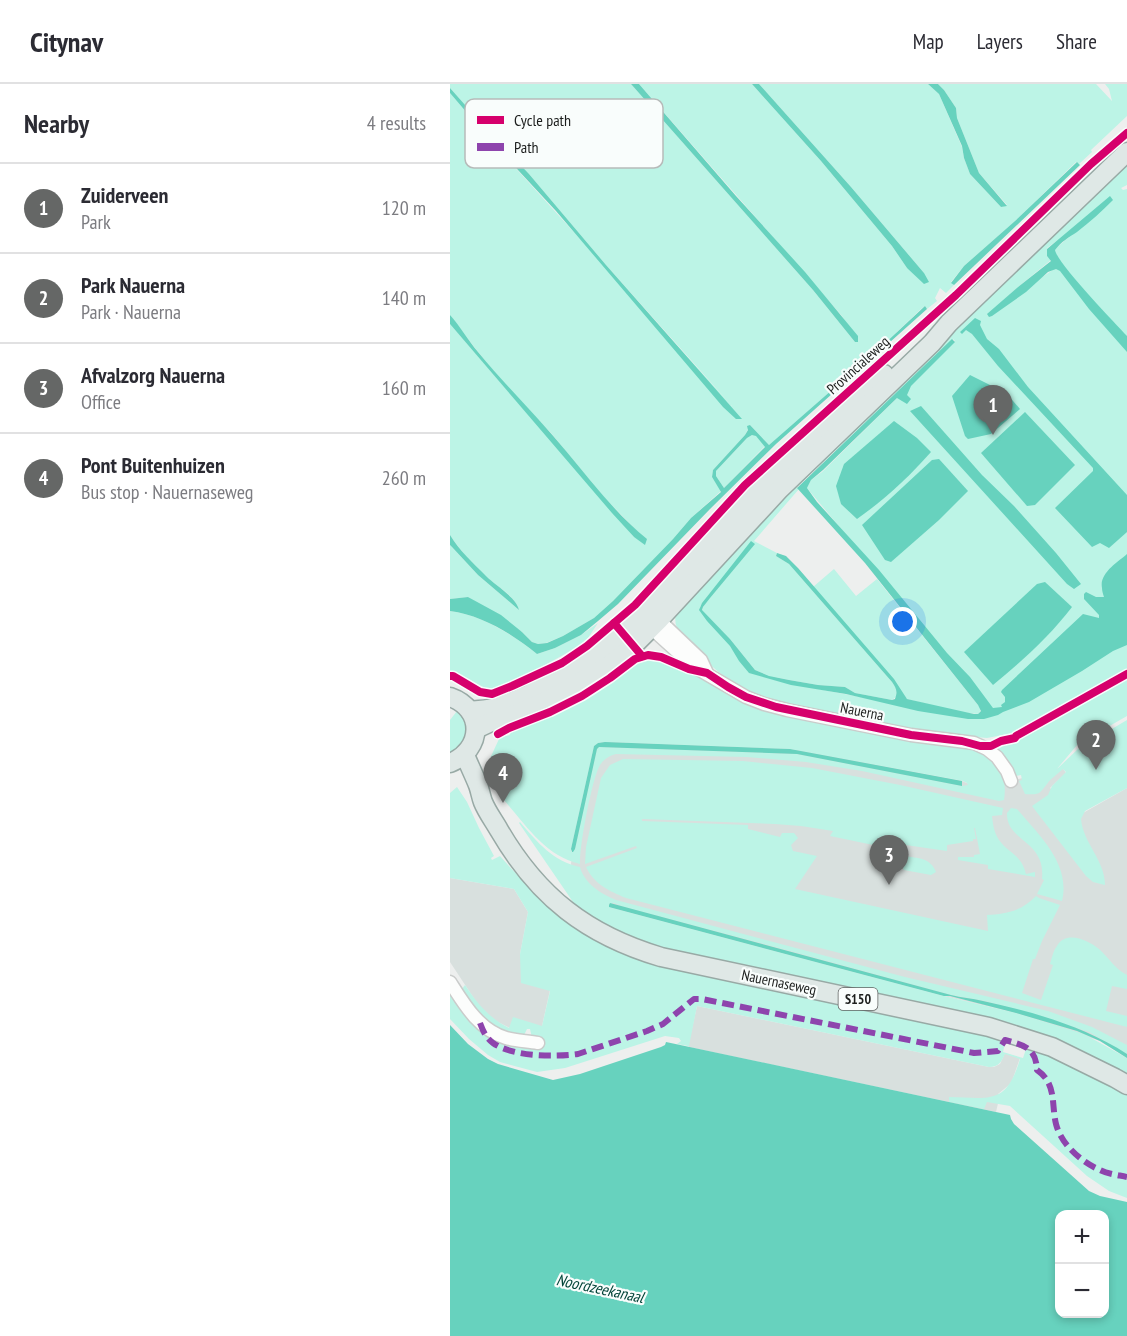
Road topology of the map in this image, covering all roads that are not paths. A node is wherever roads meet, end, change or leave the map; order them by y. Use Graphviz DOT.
graph roads {
  1 [pos="1127,152"];
  2 [pos="651,620"];
  3 [pos="450,697"];
  4 [pos="470,711"];
  5 [pos="476,729"];
  6 [pos="456,760"];
  7 [pos="1011,781"];
  8 [pos="450,982"];
  9 [pos="538,1043"];
  10 [pos="1127,1085"];
  1 -- 2 [label="main road, Provincialeweg"];
  2 -- 4 [label="main road, Provincialeweg"];
  2 -- 5 [label="main road, Provincialeweg"];
  2 -- 7 [label="street, Nauerna"];
  3 -- 4 [label="main road"];
  4 -- 5 [label="main road"];
  5 -- 6 [label="main road"];
  6 -- 10 [label="main road, Nauernaseweg / S150"];
  8 -- 9 [label="street"];
}
